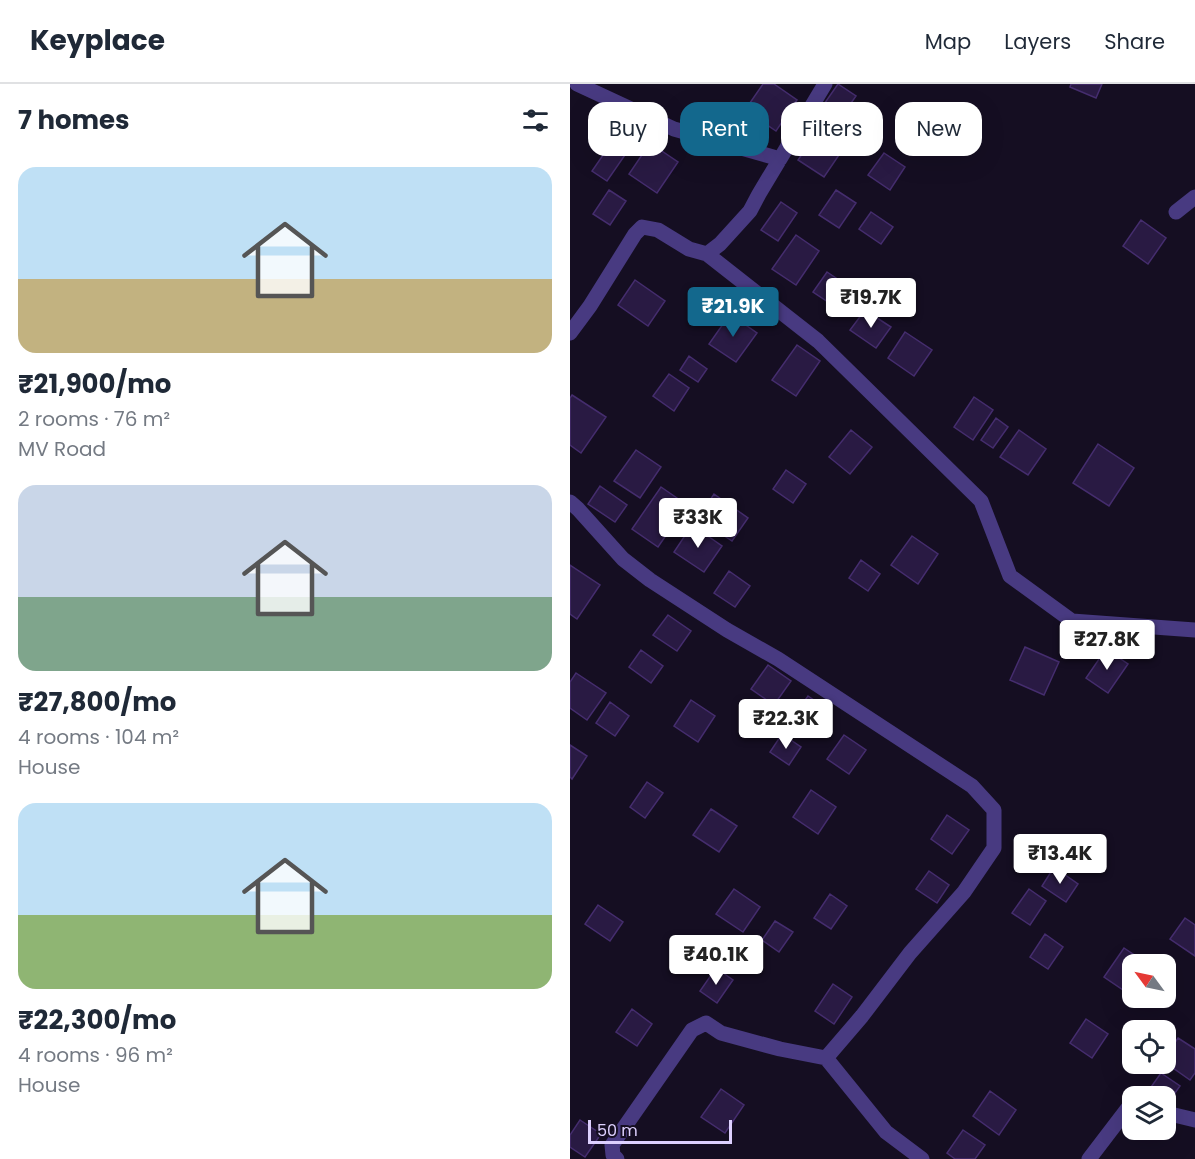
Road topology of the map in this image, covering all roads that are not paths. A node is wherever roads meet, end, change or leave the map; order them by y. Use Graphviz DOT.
graph roads {
  1 [pos="577,84"];
  2 [pos="825,84"];
  3 [pos="780,159"];
  4 [pos="1195,196"];
  5 [pos="1176,212"];
  6 [pos="707,254"];
  7 [pos="570,333"];
  8 [pos="570,502"];
  9 [pos="1195,630"];
  10 [pos="826,1058"];
  11 [pos="1176,1115"];
  12 [pos="1122,1116"];
  13 [pos="1195,1120"];
  14 [pos="617,1159"];
  15 [pos="922,1159"];
  16 [pos="1089,1159"];
  1 -- 3 [label="street"];
  2 -- 3 [label="street"];
  3 -- 6 [label="street"];
  4 -- 5 [label="street"];
  6 -- 7 [label="street"];
  6 -- 9 [label="street"];
  8 -- 10 [label="street"];
  10 -- 14 [label="street"];
  10 -- 15 [label="street"];
  11 -- 13 [label="street"];
  12 -- 16 [label="street"];
}
